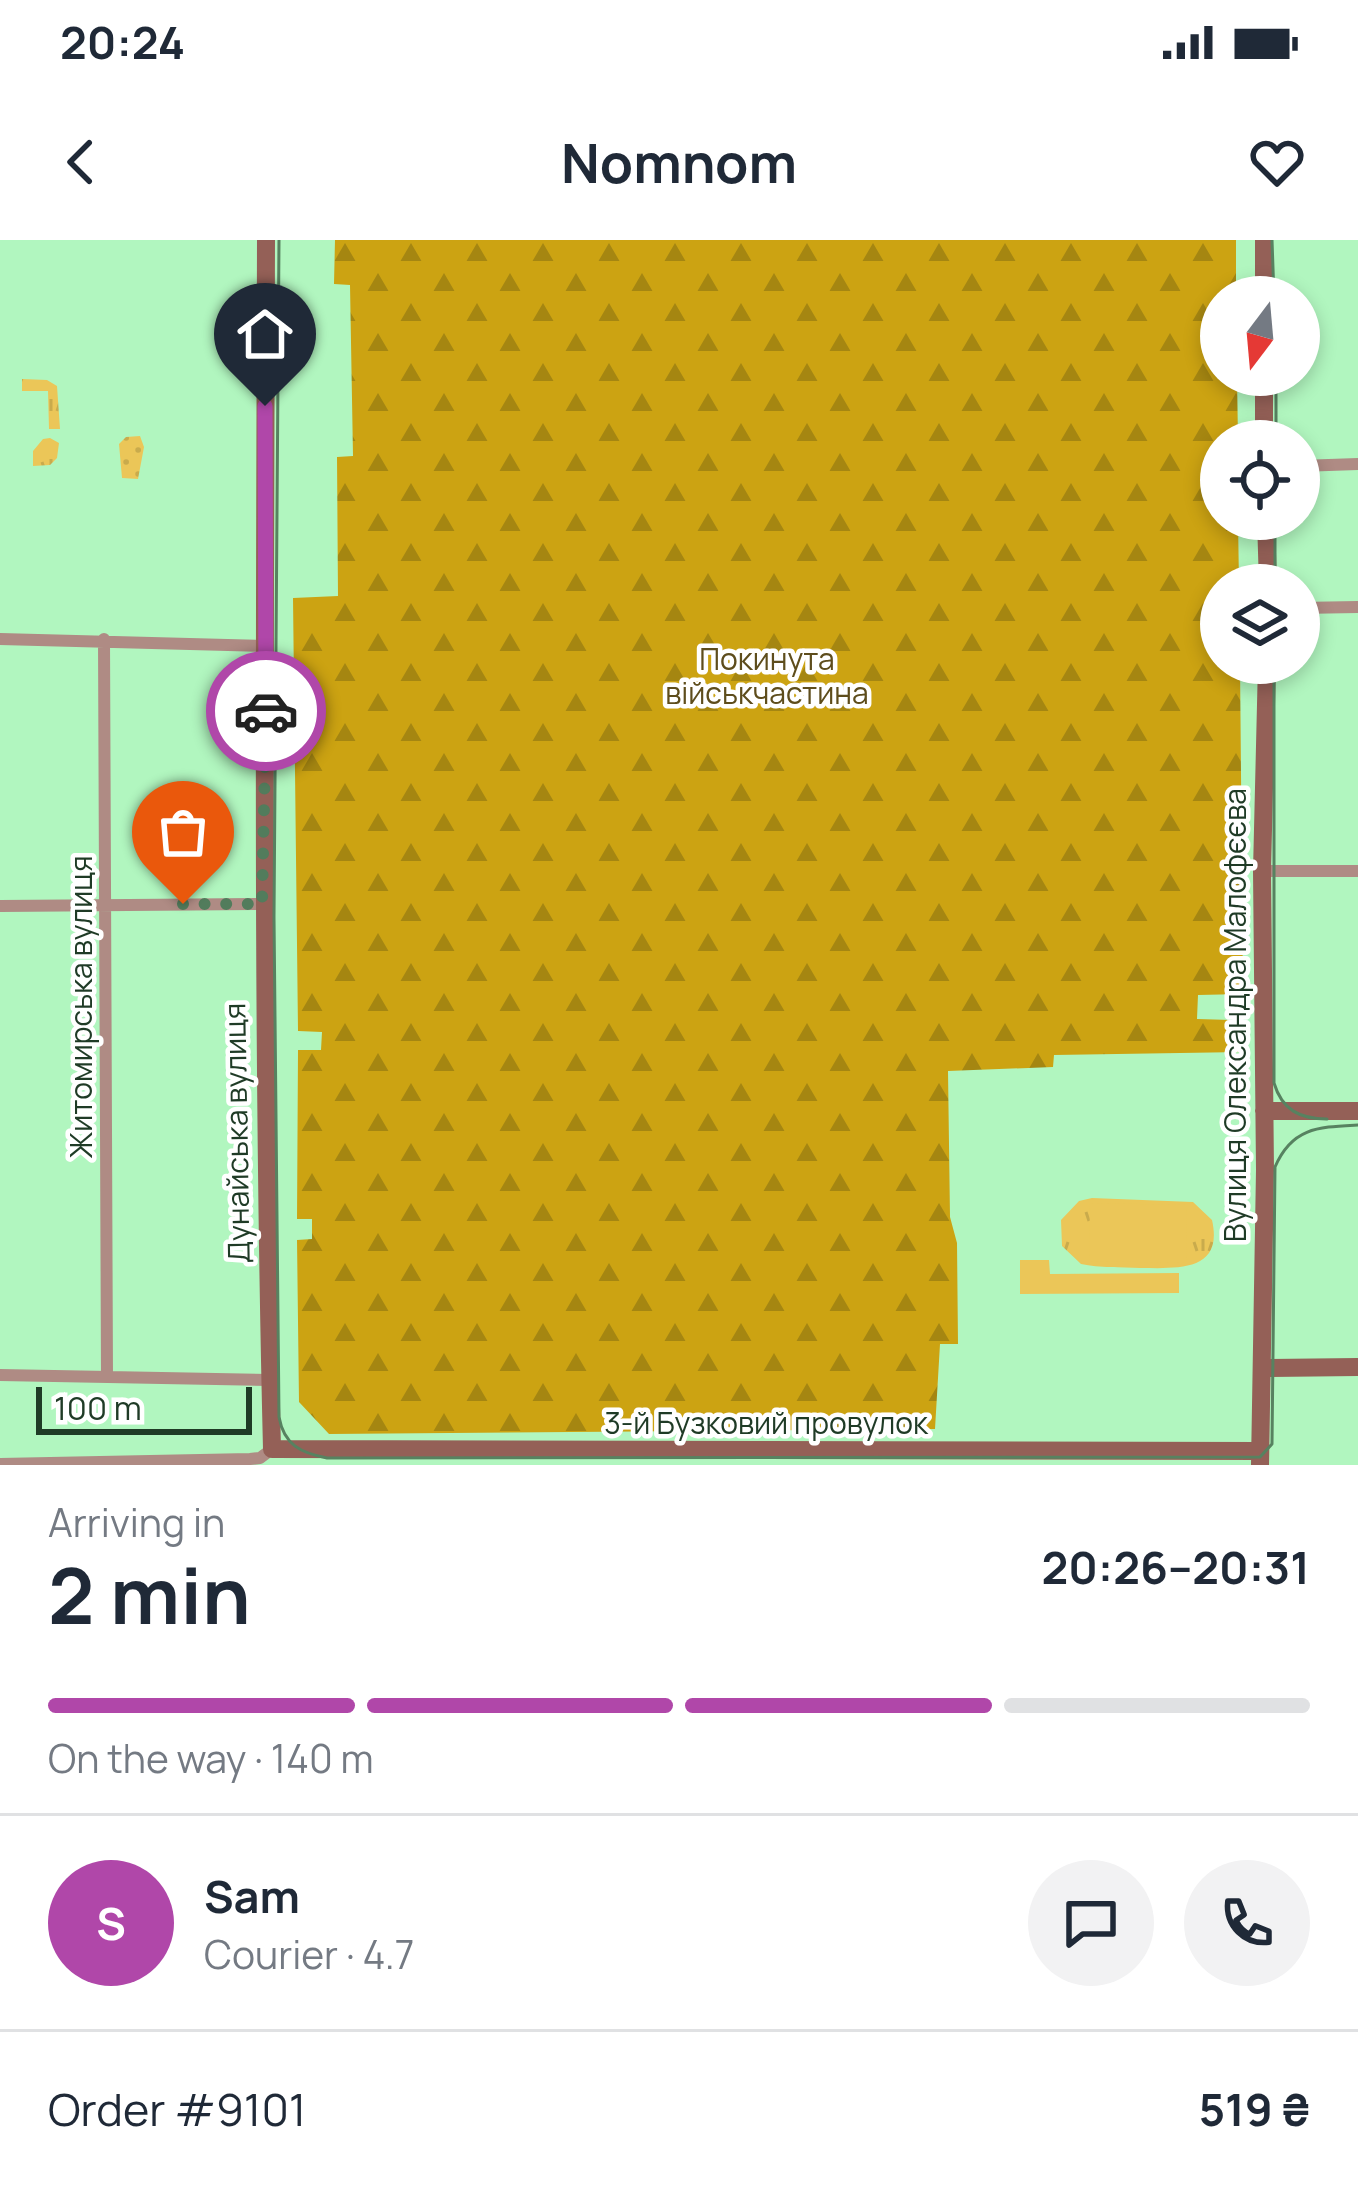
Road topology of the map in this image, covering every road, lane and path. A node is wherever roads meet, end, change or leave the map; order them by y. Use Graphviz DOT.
graph roads {
  1 [pos="266,240"];
  2 [pos="1264,240"];
  3 [pos="1264,276"];
  4 [pos="1358,464"];
  5 [pos="1320,465"];
  6 [pos="1358,607"];
  7 [pos="1320,608"];
  8 [pos="0,639"];
  9 [pos="104,639"];
  10 [pos="268,646"];
  11 [pos="1266,684"];
  12 [pos="1262,871"];
  13 [pos="1358,871"];
  14 [pos="262,904"];
  15 [pos="104,905"];
  16 [pos="0,907"];
  17 [pos="1264,1111"];
  18 [pos="1358,1111"];
  19 [pos="1263,1367"];
  20 [pos="1358,1367"];
  21 [pos="0,1375"];
  22 [pos="107,1376"];
  23 [pos="270,1380"];
  24 [pos="272,1449"];
  25 [pos="574,1458"];
  26 [pos="1260,1458"];
  27 [pos="0,1465"];
  1 -- 10 [label="street, Дунайська вулиця"];
  2 -- 3 [label="street"];
  4 -- 5 [label="street"];
  6 -- 7 [label="street"];
  8 -- 9 [label="street"];
  9 -- 10 [label="street"];
  9 -- 15 [label="street, Житомирська вулиця"];
  10 -- 14 [label="street, Дунайська вулиця"];
  11 -- 12 [label="street, Вулиця Олександра Малофєєва"];
  12 -- 13 [label="street"];
  12 -- 17 [label="street, Вулиця Олександра Малофєєва"];
  14 -- 15 [label="street"];
  14 -- 23 [label="street, Дунайська вулиця"];
  15 -- 16 [label="street"];
  15 -- 22 [label="street, Житомирська вулиця"];
  17 -- 18 [label="street"];
  17 -- 19 [label="street, Вулиця Олександра Малофєєва"];
  19 -- 20 [label="street"];
  19 -- 26 [label="street"];
  21 -- 22 [label="street"];
  22 -- 23 [label="street"];
  23 -- 24 [label="street, Дунайська вулиця"];
  24 -- 25 [label="street, 3-й Бузковий провулок"];
  24 -- 27 [label="street"];
  25 -- 26 [label="street, 3-й Бузковий провулок"];
}
